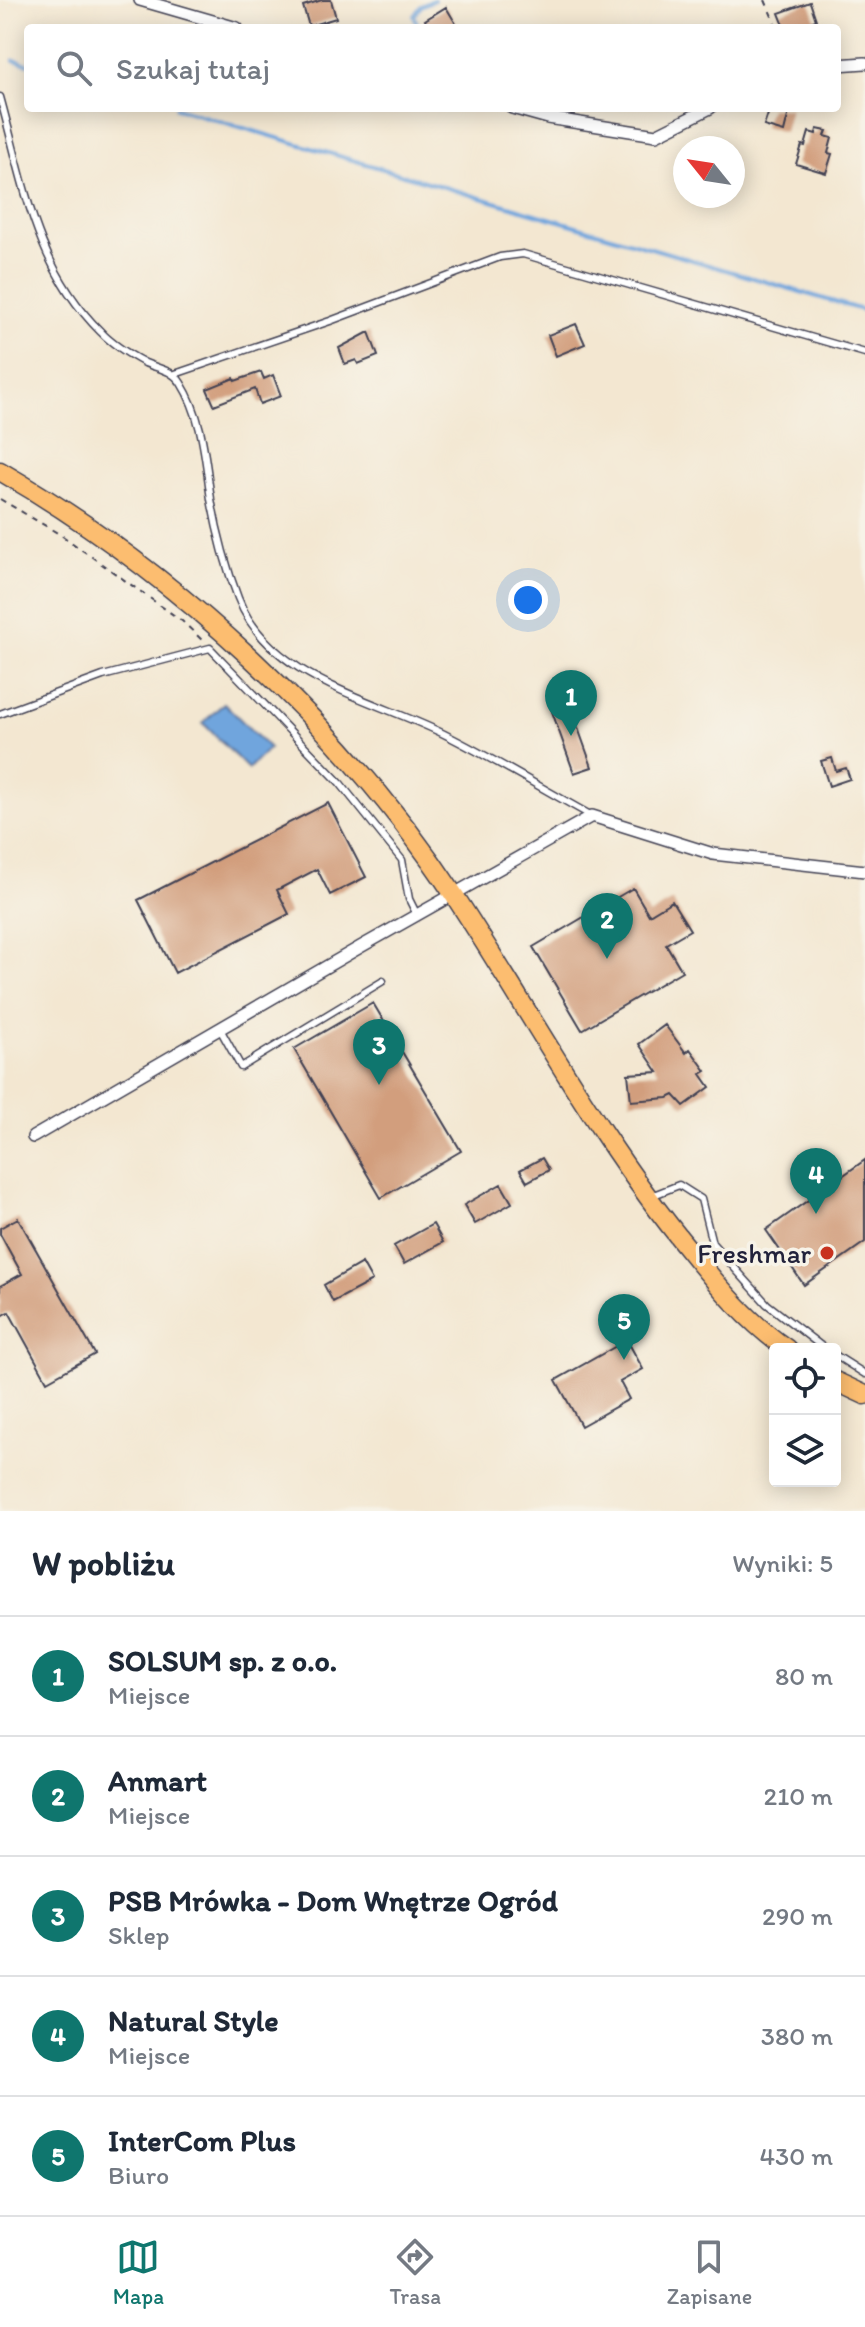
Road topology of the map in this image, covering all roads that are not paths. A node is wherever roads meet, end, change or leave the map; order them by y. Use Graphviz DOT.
graph roads {
  1 [pos="145,1"];
  2 [pos="223,24"];
  3 [pos="865,63"];
  4 [pos="841,65"];
  5 [pos="0,97"];
  6 [pos="526,112"];
  7 [pos="702,112"];
  8 [pos="865,353"];
  9 [pos="175,374"];
  10 [pos="0,471"];
  11 [pos="0,714"];
  12 [pos="592,816"];
  13 [pos="865,871"];
  14 [pos="454,895"];
  15 [pos="418,916"];
  16 [pos="383,981"];
  17 [pos="220,1029"];
  18 [pos="33,1137"];
  19 [pos="648,1197"];
  20 [pos="780,1343"];
  21 [pos="817,1343"];
  22 [pos="841,1359"];
  23 [pos="865,1374"];
  24 [pos="841,1384"];
  25 [pos="865,1395"];
  1 -- 2 [label="street"];
  3 -- 4 [label="street"];
  5 -- 9 [label="lane"];
  6 -- 7 [label="street"];
  8 -- 9 [label="lane"];
  9 -- 12 [label="lane"];
  10 -- 14 [label="main road"];
  11 -- 15 [label="lane"];
  12 -- 13 [label="street"];
  12 -- 14 [label="street"];
  14 -- 15 [label="street"];
  14 -- 19 [label="main road"];
  15 -- 17 [label="street"];
  16 -- 17 [label="lane"];
  17 -- 18 [label="street"];
  19 -- 20 [label="main road"];
  19 -- 21 [label="lane"];
  22 -- 23 [label="lane"];
  24 -- 25 [label="main road"];
}
